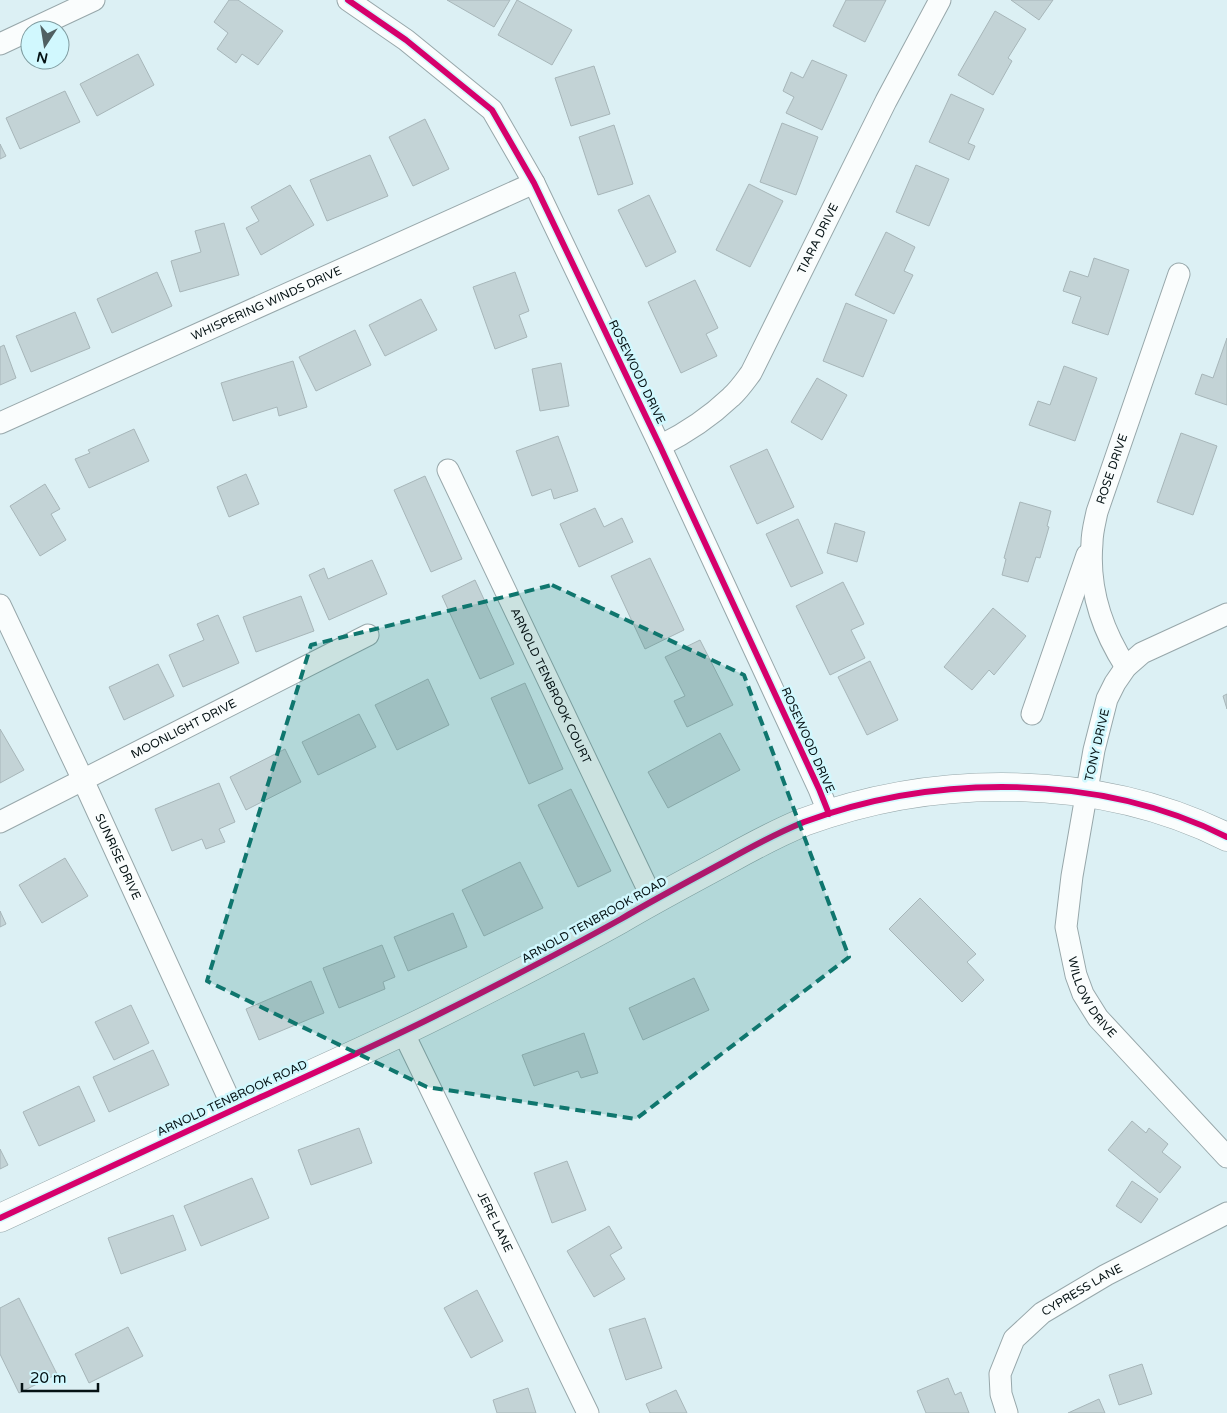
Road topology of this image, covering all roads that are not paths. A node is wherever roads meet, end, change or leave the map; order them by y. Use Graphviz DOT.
graph roads {
  1 [pos="94,0"];
  2 [pos="348,0"];
  3 [pos="940,0"];
  4 [pos="0,44"];
  5 [pos="534,183"];
  6 [pos="1179,274"];
  7 [pos="0,423"];
  8 [pos="660,446"];
  9 [pos="448,470"];
  10 [pos="1092,543"];
  11 [pos="0,604"];
  12 [pos="1227,614"];
  13 [pos="368,635"];
  14 [pos="1126,667"];
  15 [pos="1032,714"];
  16 [pos="83,780"];
  17 [pos="1086,794"];
  18 [pos="829,814"];
  19 [pos="0,822"];
  20 [pos="1227,837"];
  21 [pos="653,900"];
  22 [pos="403,1032"];
  23 [pos="234,1110"];
  24 [pos="1227,1157"];
  25 [pos="1227,1213"];
  26 [pos="0,1218"];
  27 [pos="588,1413"];
  28 [pos="1007,1413"];
  1 -- 4 [label="street"];
  2 -- 5 [label="street, ROSEWOOD DRIVE"];
  3 -- 8 [label="street, TIARA DRIVE"];
  5 -- 7 [label="street, WHISPERING WINDS DRIVE"];
  5 -- 8 [label="street, ROSEWOOD DRIVE"];
  6 -- 10 [label="street, ROSE DRIVE"];
  8 -- 18 [label="street, ROSEWOOD DRIVE"];
  9 -- 21 [label="street, ARNOLD TENBROOK COURT"];
  10 -- 14 [label="street, ROSE DRIVE"];
  10 -- 15 [label="street"];
  11 -- 16 [label="street, SUNRISE DRIVE"];
  12 -- 14 [label="street, TONY DRIVE"];
  13 -- 16 [label="street, MOONLIGHT DRIVE"];
  14 -- 17 [label="street, TONY DRIVE"];
  16 -- 19 [label="street, MOONLIGHT DRIVE"];
  16 -- 23 [label="street, SUNRISE DRIVE"];
  17 -- 18 [label="street, ARNOLD TENBROOK ROAD"];
  17 -- 20 [label="street, ARNOLD TENBROOK ROAD"];
  17 -- 24 [label="street, WILLOW DRIVE"];
  18 -- 21 [label="street, ARNOLD TENBROOK ROAD"];
  21 -- 22 [label="street, ARNOLD TENBROOK ROAD"];
  22 -- 23 [label="street, ARNOLD TENBROOK ROAD"];
  22 -- 27 [label="street, JERE LANE"];
  23 -- 26 [label="street, ARNOLD TENBROOK ROAD"];
  25 -- 28 [label="street, CYPRESS LANE"];
}
